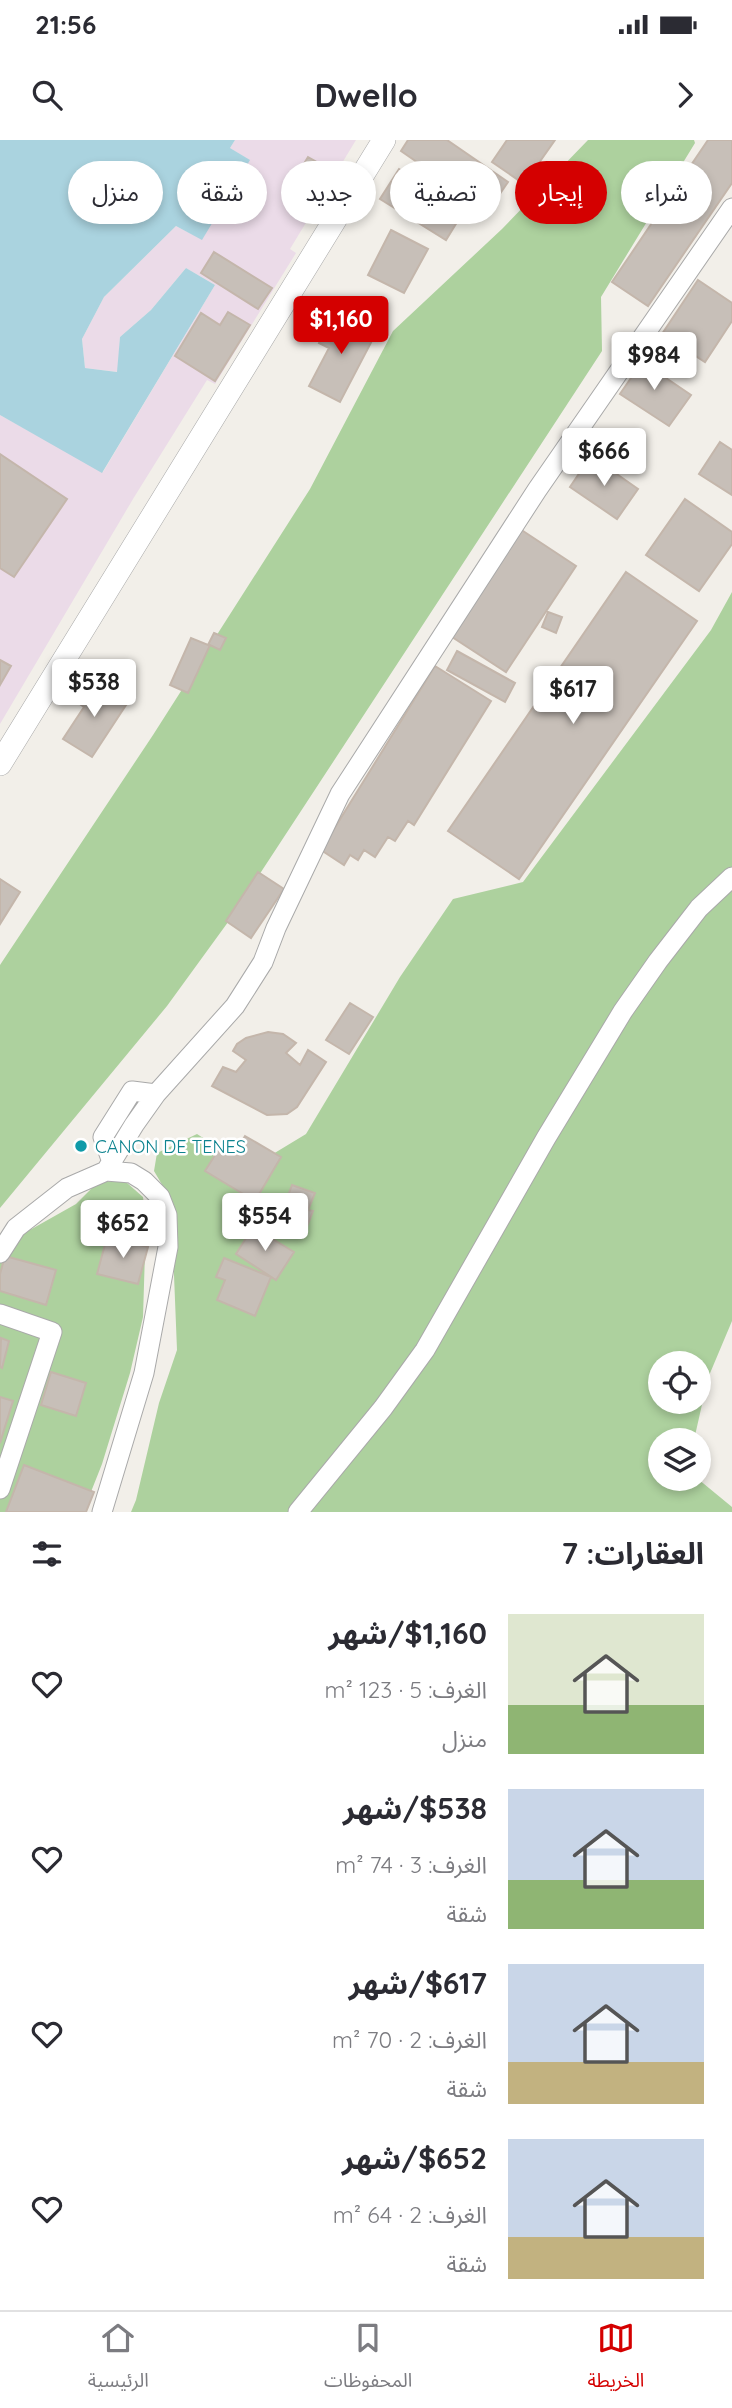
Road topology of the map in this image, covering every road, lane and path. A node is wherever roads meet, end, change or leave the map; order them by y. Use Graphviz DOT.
graph roads {
  1 [pos="384,140"];
  2 [pos="732,208"];
  3 [pos="0,764"];
  4 [pos="732,877"];
  5 [pos="109,1167"];
  6 [pos="0,1253"];
  7 [pos="0,1314"];
  8 [pos="0,1489"];
  9 [pos="102,1512"];
  10 [pos="298,1512"];
  1 -- 3 [label="street"];
  2 -- 5 [label="street"];
  4 -- 10 [label="street"];
  5 -- 6 [label="street"];
  5 -- 9 [label="street"];
  7 -- 8 [label="street"];
}
